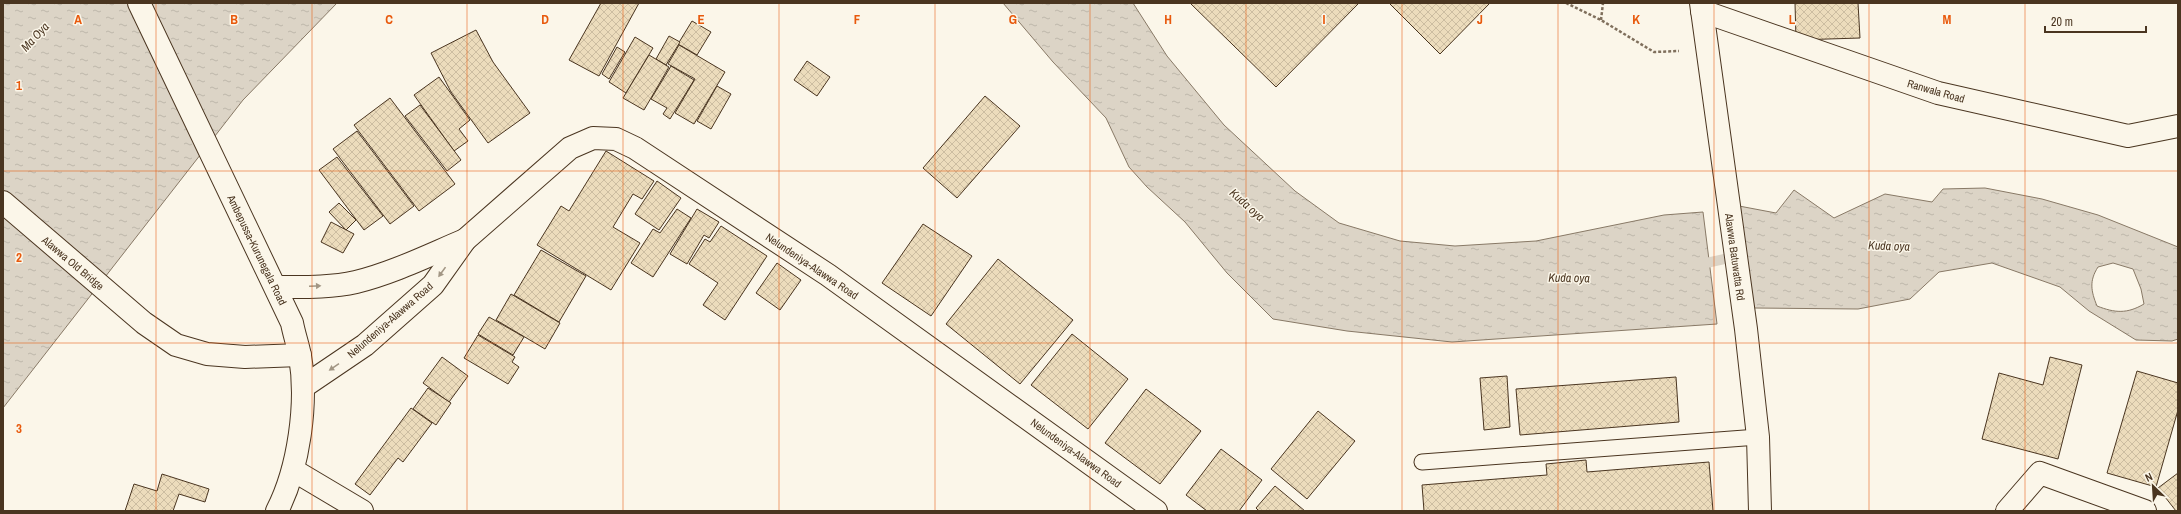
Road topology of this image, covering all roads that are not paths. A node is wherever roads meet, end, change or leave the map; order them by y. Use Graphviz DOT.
graph roads {
  1 [pos="139,3"];
  2 [pos="1702,7"];
  3 [pos="2178,126"];
  4 [pos="3,202"];
  5 [pos="465,240"];
  6 [pos="276,287"];
  7 [pos="300,355"];
  8 [pos="303,387"];
  9 [pos="1758,437"];
  10 [pos="1422,462"];
  11 [pos="293,470"];
  12 [pos="277,511"];
  13 [pos="362,511"];
  14 [pos="1156,511"];
  15 [pos="1760,511"];
  16 [pos="2007,511"];
  17 [pos="2144,511"];
  1 -- 6 [label="main road, Ambepussa-Kurunegala Road"];
  2 -- 3 [label="main road, Ranwala Road"];
  2 -- 9 [label="main road, Alawwa Batuwatta Rd"];
  4 -- 7 [label="main road, Alawwa Old Bridge"];
  6 -- 5 [label="main road, Nelundeniya-Alawwa Road, one-way"];
  5 -- 8 [label="main road, Nelundeniya-Alawwa Road, one-way"];
  5 -- 14 [label="main road, Nelundeniya-Alawwa Road"];
  6 -- 7 [label="main road, Ambepussa-Kurunegala Road"];
  7 -- 8 [label="main road, Ambepussa-Kurunegala Road"];
  8 -- 11 [label="main road, Ambepussa-Kurunegala Road"];
  9 -- 10 [label="lane"];
  9 -- 15 [label="main road, Alawwa Batuwatta Rd"];
  11 -- 12 [label="main road, Ambepussa-Kurunegala Road"];
  11 -- 13 [label="main road"];
  16 -- 17 [label="main road"];
}
